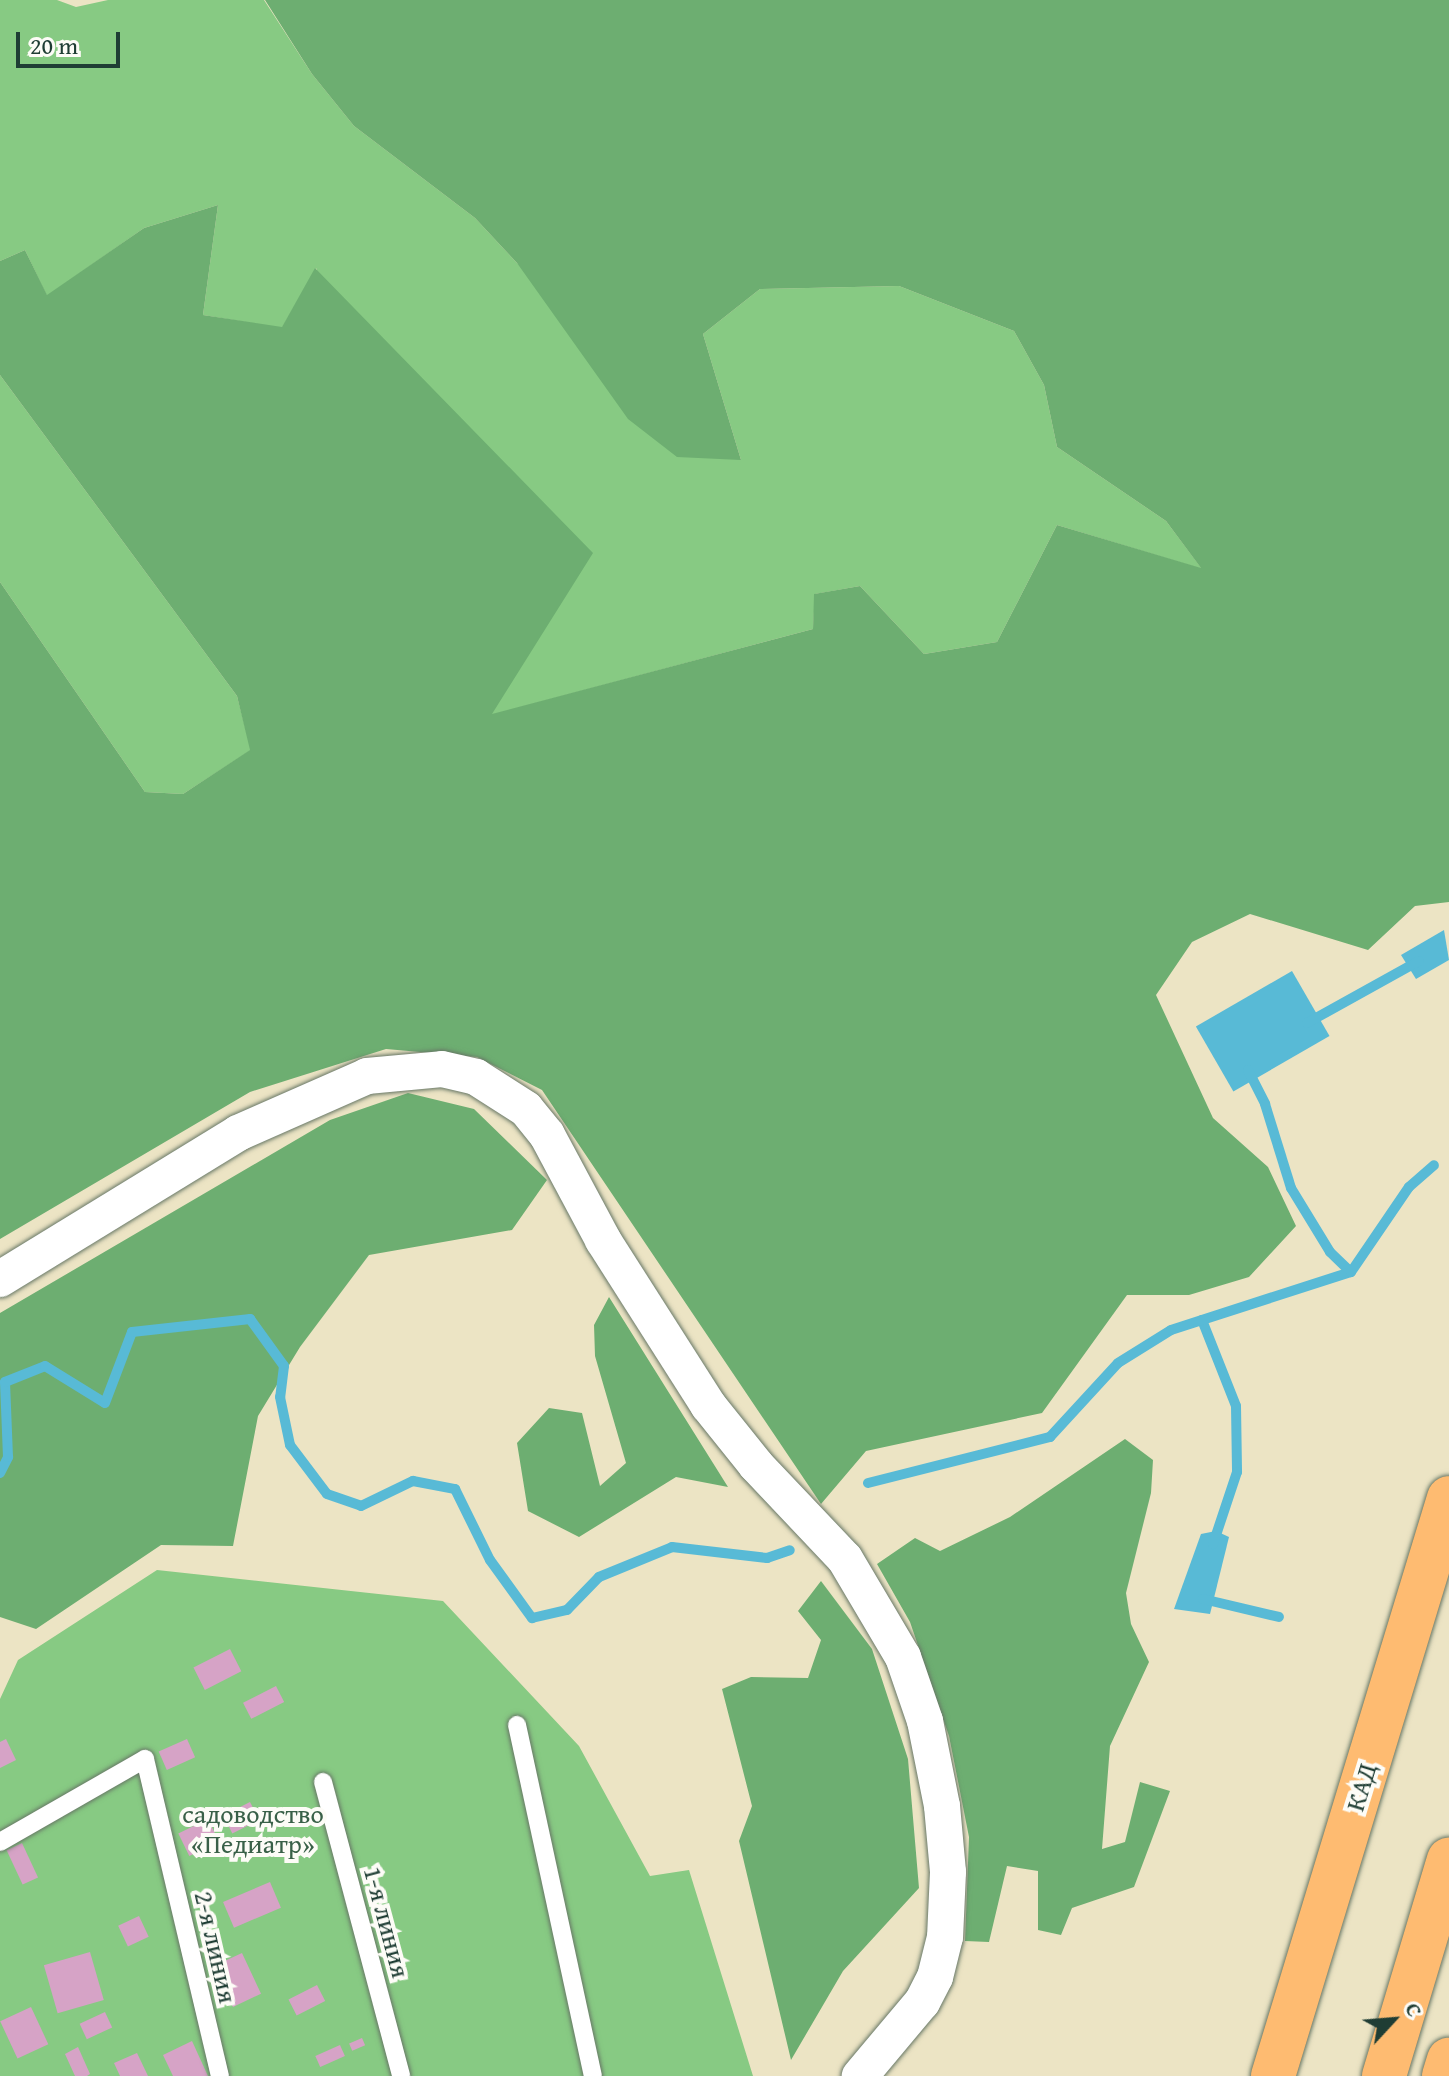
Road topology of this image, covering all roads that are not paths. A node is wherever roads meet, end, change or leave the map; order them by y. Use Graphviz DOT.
graph roads {
  1 [pos="0,1279"];
  2 [pos="1449,1498"];
  3 [pos="517,1725"];
  4 [pos="323,1782"];
  5 [pos="0,1842"];
  6 [pos="1449,1860"];
  7 [pos="1449,2060"];
  8 [pos="220,2076"];
  9 [pos="401,2076"];
  10 [pos="593,2076"];
  11 [pos="860,2076"];
  12 [pos="1273,2076"];
  13 [pos="1384,2076"];
  14 [pos="1444,2076"];
  1 -- 11 [label="street"];
  2 -- 12 [label="main road, КАД"];
  3 -- 10 [label="lane"];
  4 -- 9 [label="lane, 1-я линия"];
  5 -- 8 [label="lane, 2-я линия"];
  6 -- 13 [label="main road"];
  7 -- 14 [label="main road"];
}
